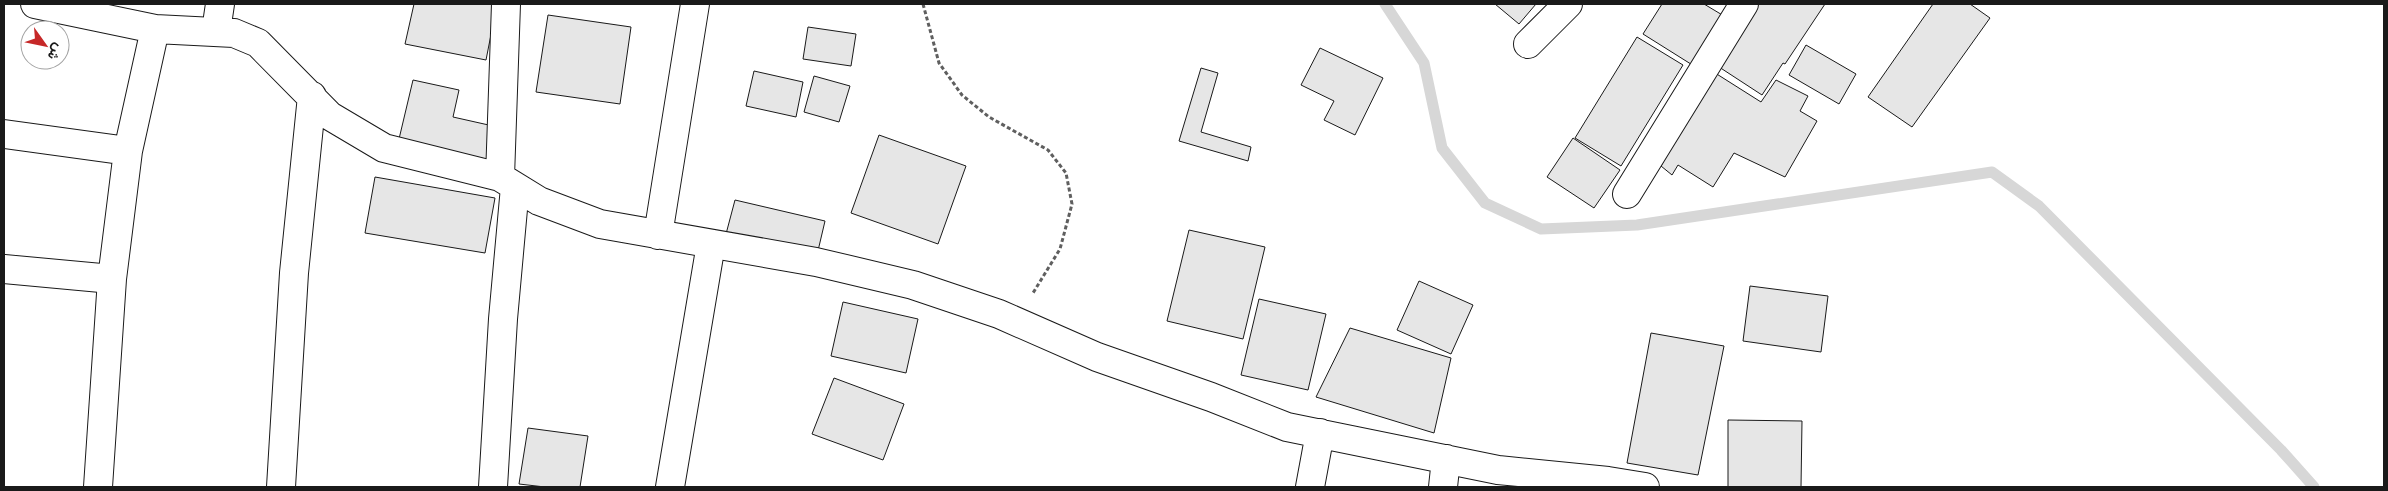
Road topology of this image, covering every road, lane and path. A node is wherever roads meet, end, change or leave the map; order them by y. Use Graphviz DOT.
graph roads {
  1 [pos="35,4"];
  2 [pos="220,4"];
  3 [pos="506,4"];
  4 [pos="695,4"];
  5 [pos="924,4"];
  6 [pos="1568,4"];
  7 [pos="1744,4"];
  8 [pos="156,29"];
  9 [pos="216,31"];
  10 [pos="1528,44"];
  11 [pos="312,96"];
  12 [pos="4,134"];
  13 [pos="128,152"];
  14 [pos="508,182"];
  15 [pos="1627,194"];
  16 [pos="658,235"];
  17 [pos="711,244"];
  18 [pos="4,269"];
  19 [pos="112,279"];
  20 [pos="1016,322"];
  21 [pos="1320,433"];
  22 [pos="1446,459"];
  23 [pos="1509,479"];
  24 [pos="1608,484"];
  25 [pos="98,487"];
  26 [pos="281,487"];
  27 [pos="493,487"];
  28 [pos="670,487"];
  29 [pos="1310,487"];
  30 [pos="1442,487"];
  31 [pos="1645,487"];
  1 -- 8 [label="street"];
  2 -- 9 [label="street"];
  3 -- 14 [label="street"];
  4 -- 16 [label="street"];
  5 -- 20 [label="path"];
  6 -- 10 [label="street"];
  7 -- 15 [label="street"];
  8 -- 9 [label="street"];
  8 -- 13 [label="street"];
  9 -- 11 [label="street"];
  11 -- 14 [label="street"];
  11 -- 26 [label="street"];
  12 -- 13 [label="street"];
  13 -- 19 [label="street"];
  14 -- 16 [label="street"];
  14 -- 27 [label="street"];
  16 -- 17 [label="street"];
  17 -- 20 [label="street"];
  17 -- 28 [label="street"];
  18 -- 19 [label="street"];
  19 -- 25 [label="street"];
  20 -- 21 [label="street"];
  21 -- 22 [label="street"];
  21 -- 29 [label="street"];
  22 -- 23 [label="street"];
  22 -- 30 [label="street"];
  23 -- 24 [label="street"];
  24 -- 31 [label="street"];
}
